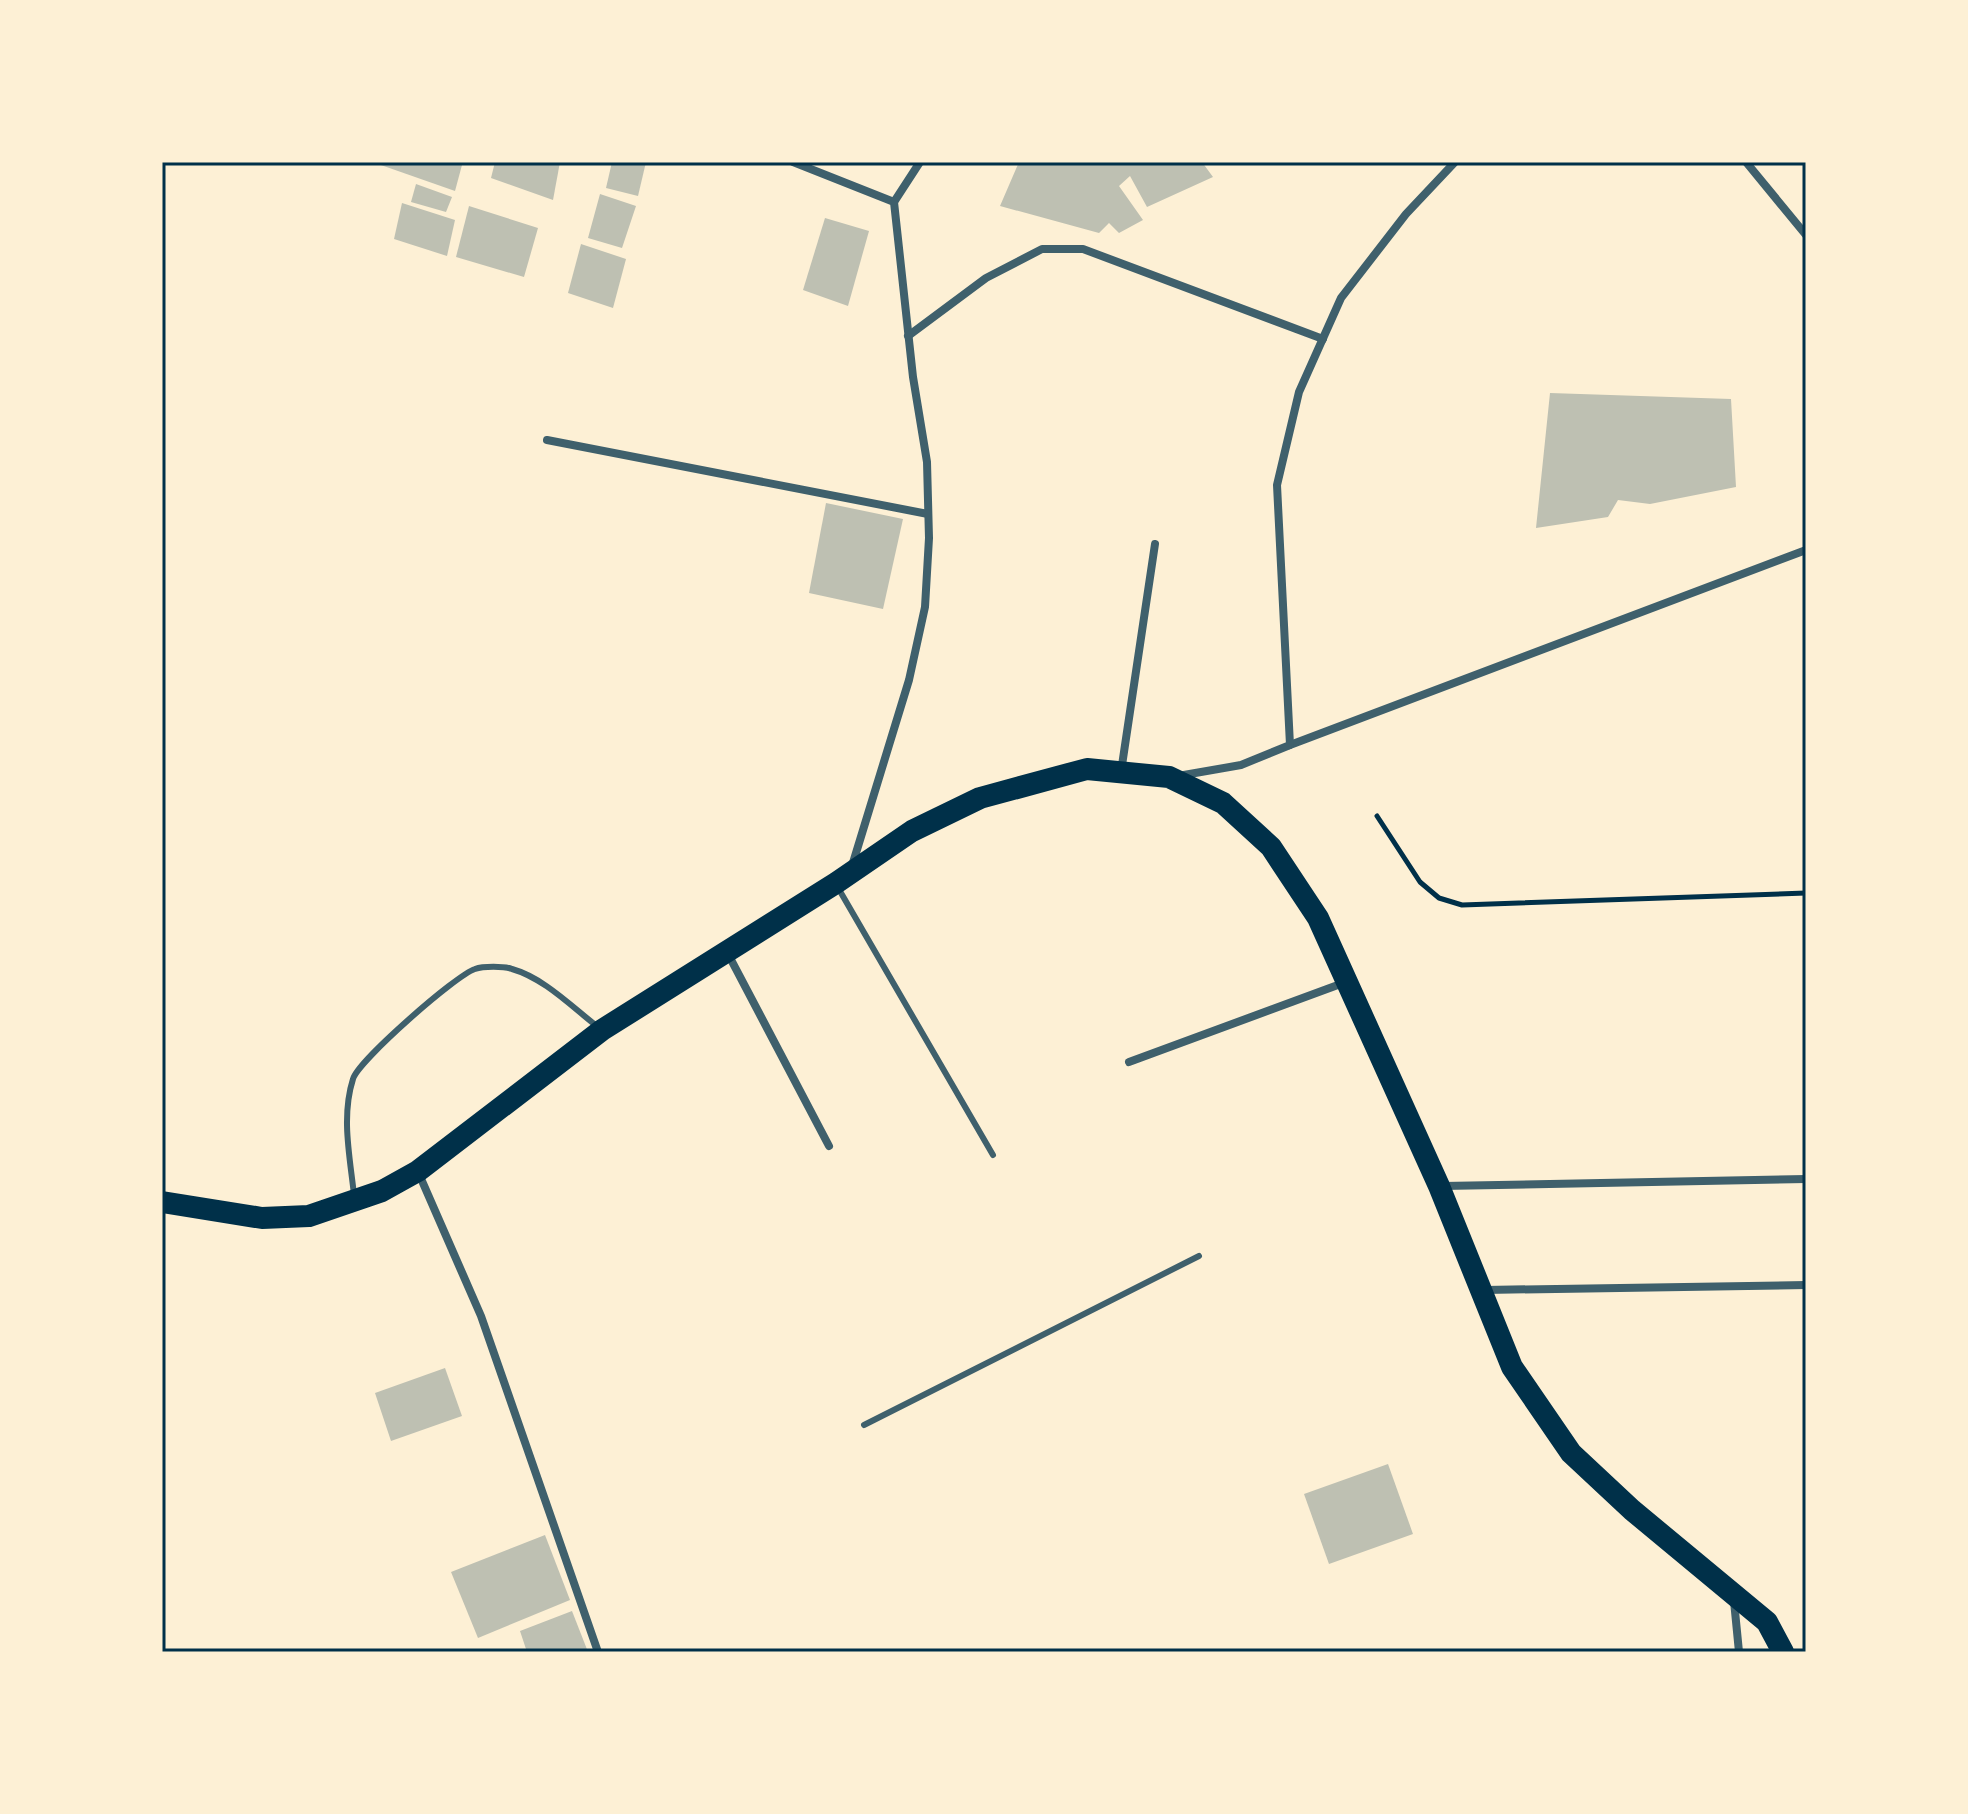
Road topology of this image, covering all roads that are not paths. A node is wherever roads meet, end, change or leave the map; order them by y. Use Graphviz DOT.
graph roads {
  1 [pos="793,162"];
  2 [pos="920,162"];
  3 [pos="1455,162"];
  4 [pos="1746,162"];
  5 [pos="894,202"];
  6 [pos="1806,235"];
  7 [pos="908,336"];
  8 [pos="1323,339"];
  9 [pos="547,440"];
  10 [pos="928,514"];
  11 [pos="1155,544"];
  12 [pos="1806,550"];
  13 [pos="1290,745"];
  14 [pos="1121,773"];
  15 [pos="1169,777"];
  16 [pos="843,879"];
  17 [pos="726,952"];
  18 [pos="1347,982"];
  19 [pos="602,1030"];
  20 [pos="1129,1062"];
  21 [pos="829,1146"];
  22 [pos="993,1155"];
  23 [pos="418,1171"];
  24 [pos="1806,1179"];
  25 [pos="1439,1186"];
  26 [pos="162,1203"];
  27 [pos="354,1203"];
  28 [pos="1199,1256"];
  29 [pos="1806,1285"];
  30 [pos="1481,1290"];
  31 [pos="864,1425"];
  32 [pos="1733,1595"];
  33 [pos="598,1652"];
  34 [pos="1739,1652"];
  35 [pos="1783,1652"];
  1 -- 5 [label="street"];
  2 -- 5 [label="street"];
  3 -- 8 [label="street"];
  4 -- 6 [label="street"];
  5 -- 7 [label="street"];
  7 -- 8 [label="street"];
  7 -- 10 [label="street"];
  8 -- 13 [label="street"];
  9 -- 10 [label="street"];
  10 -- 16 [label="street"];
  11 -- 14 [label="street"];
  12 -- 13 [label="street"];
  13 -- 15 [label="street"];
  14 -- 15 [label="highway"];
  14 -- 16 [label="highway"];
  15 -- 18 [label="highway"];
  16 -- 17 [label="highway"];
  16 -- 22 [label="lane"];
  17 -- 19 [label="highway"];
  17 -- 21 [label="street"];
  18 -- 20 [label="street"];
  18 -- 25 [label="highway"];
  19 -- 23 [label="highway"];
  19 -- 27 [label="lane"];
  23 -- 27 [label="highway"];
  23 -- 33 [label="street"];
  24 -- 25 [label="street"];
  25 -- 30 [label="highway"];
  26 -- 27 [label="highway"];
  28 -- 31 [label="lane"];
  29 -- 30 [label="street"];
  30 -- 32 [label="highway"];
  32 -- 34 [label="street"];
  32 -- 35 [label="highway"];
}
